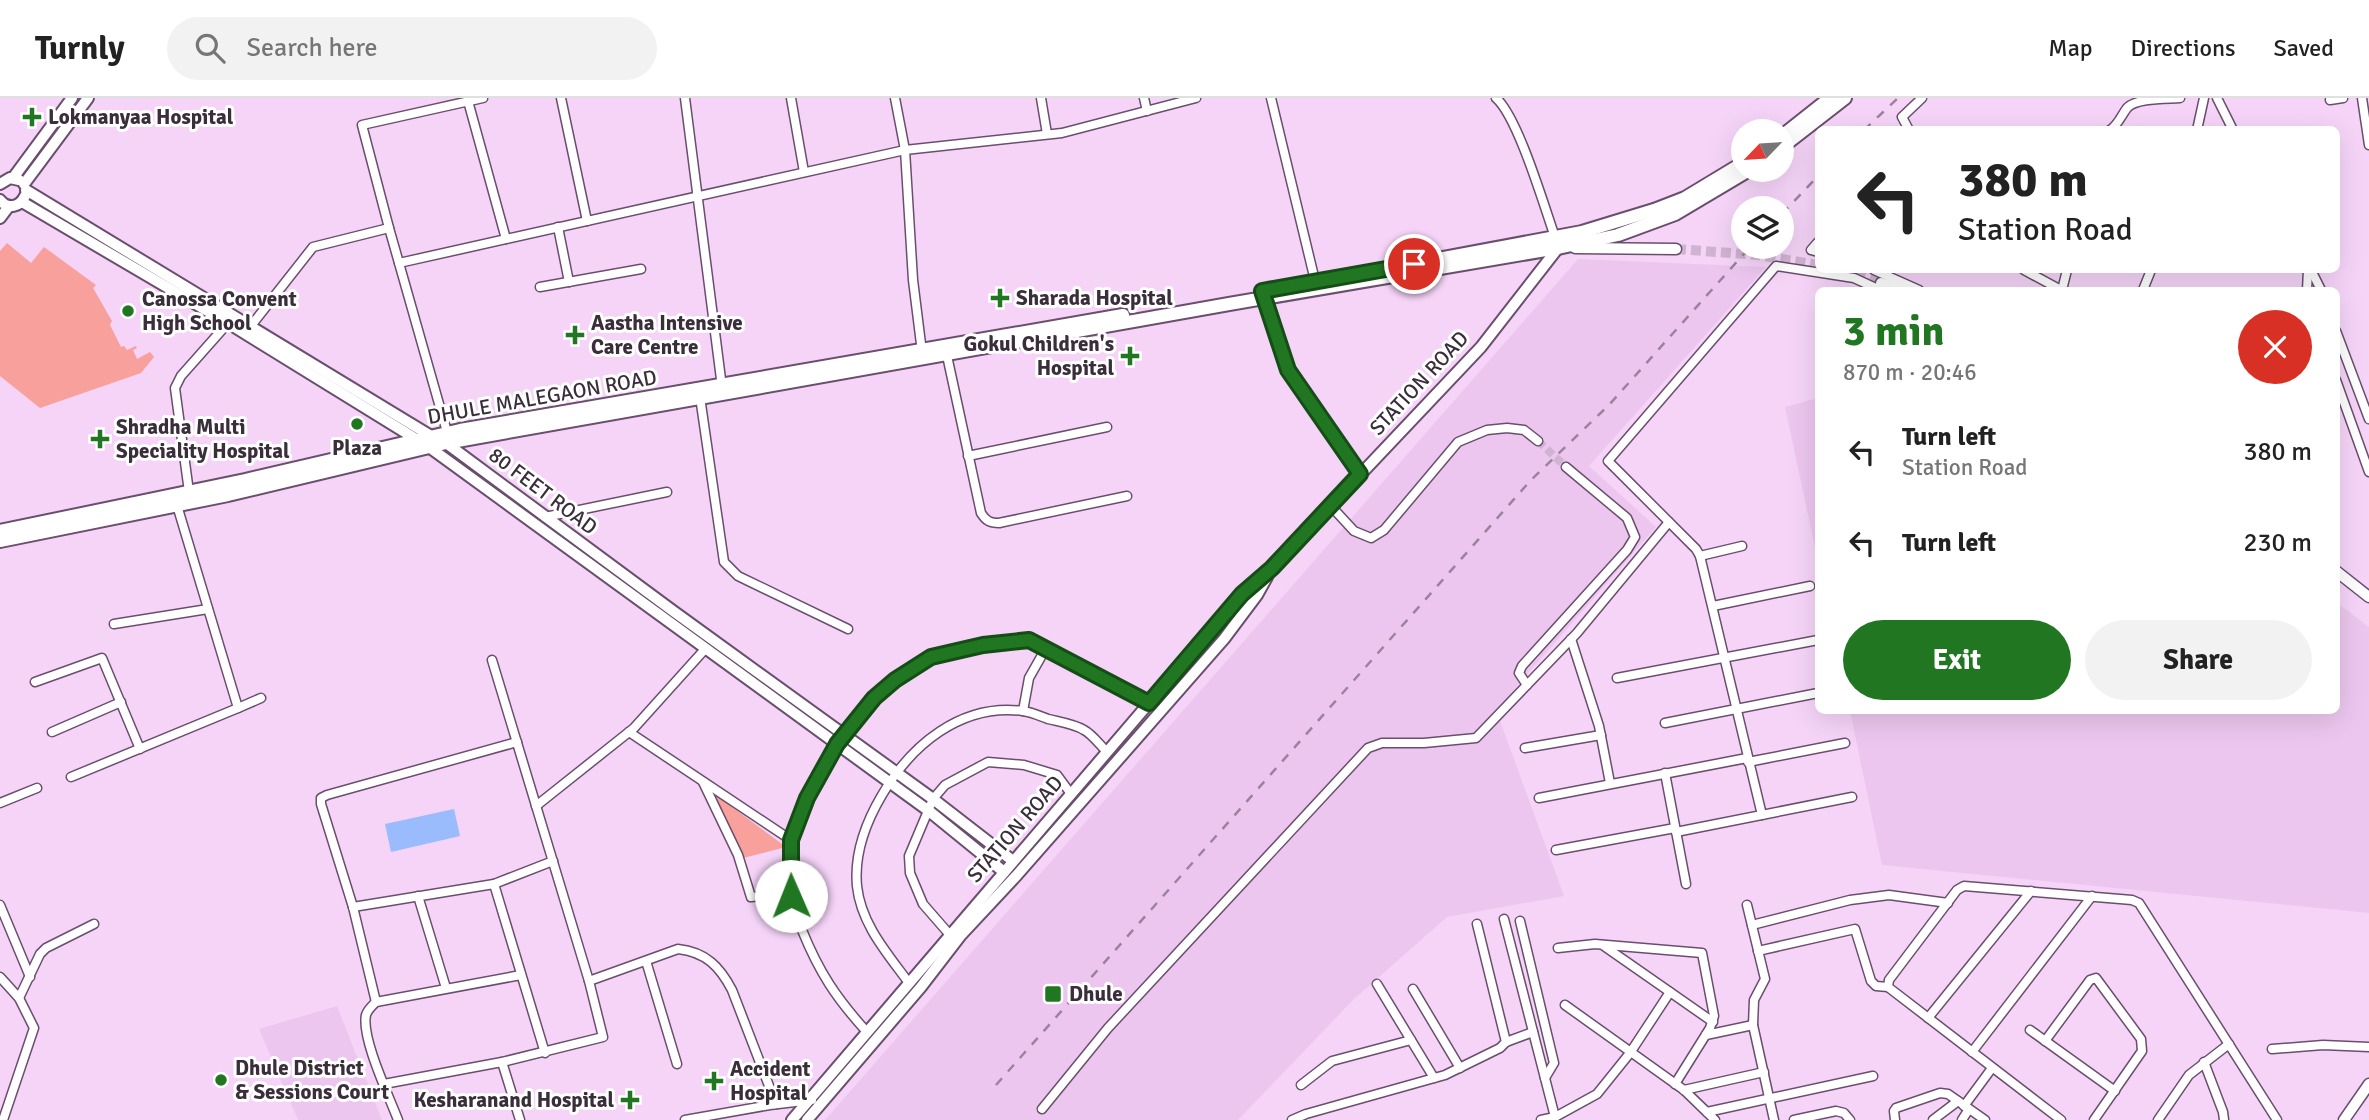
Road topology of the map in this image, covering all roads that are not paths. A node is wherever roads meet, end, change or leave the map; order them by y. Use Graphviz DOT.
graph roads {
  1 [pos="72,98"];
  2 [pos="88,98"];
  3 [pos="483,98"];
  4 [pos="561,98"];
  5 [pos="685,98"];
  6 [pos="791,98"];
  7 [pos="895,98"];
  8 [pos="1041,98"];
  9 [pos="1144,98"];
  10 [pos="1196,98"];
  11 [pos="1271,98"];
  12 [pos="1496,98"];
  13 [pos="1830,98"];
  14 [pos="1845,98"];
  15 [pos="1922,98"];
  16 [pos="2180,98"];
  17 [pos="2204,98"];
  18 [pos="2217,98"];
  19 [pos="2343,98"];
  20 [pos="2362,98"];
  21 [pos="2330,100"];
  22 [pos="468,102"];
  23 [pos="1147,111"];
  24 [pos="1794,126"];
  25 [pos="1907,126"];
  26 [pos="2113,126"];
  27 [pos="2198,126"];
  28 [pos="2231,126"];
  29 [pos="1047,134"];
  30 [pos="1794,138"];
  31 [pos="2369,145"];
  32 [pos="905,150"];
  33 [pos="1731,170"];
  34 [pos="804,172"];
  35 [pos="1731,181"];
  36 [pos="12,186"];
  37 [pos="698,196"];
  38 [pos="4,203"];
  39 [pos="0,218"];
  40 [pos="587,221"];
  41 [pos="389,228"];
  42 [pos="558,228"];
  43 [pos="506,239"];
  44 [pos="1556,243"];
  45 [pos="1676,250"];
  46 [pos="400,263"];
  47 [pos="641,269"];
  48 [pos="1815,272"];
  49 [pos="1822,273"];
  50 [pos="1883,273"];
  51 [pos="2030,273"];
  52 [pos="569,282"];
  53 [pos="1316,285"];
  54 [pos="540,287"];
  55 [pos="1881,287"];
  56 [pos="1913,287"];
  57 [pos="2056,287"];
  58 [pos="1262,295"];
  59 [pos="228,323"];
  60 [pos="250,327"];
  61 [pos="2340,342"];
  62 [pos="946,350"];
  63 [pos="922,354"];
  64 [pos="722,389"];
  65 [pos="2340,391"];
  66 [pos="700,397"];
  67 [pos="2369,419"];
  68 [pos="1107,427"];
  69 [pos="447,438"];
  70 [pos="417,439"];
  71 [pos="430,441"];
  72 [pos="1538,441"];
  73 [pos="968,456"];
  74 [pos="1566,467"];
  75 [pos="2369,472"];
  76 [pos="1360,474"];
  77 [pos="189,492"];
  78 [pos="667,492"];
  79 [pos="1127,496"];
  80 [pos="175,500"];
  81 [pos="1331,505"];
  82 [pos="545,517"];
  83 [pos="1669,522"];
  84 [pos="0,531"];
  85 [pos="0,541"];
  86 [pos="1742,546"];
  87 [pos="1700,556"];
  88 [pos="1272,568"];
  89 [pos="2340,574"];
  90 [pos="1810,586"];
  91 [pos="2369,597"];
  92 [pos="1713,606"];
  93 [pos="208,609"];
  94 [pos="114,624"];
  95 [pos="848,629"];
  96 [pos="1571,639"];
  97 [pos="1815,641"];
  98 [pos="706,648"];
  99 [pos="1046,649"];
  100 [pos="1724,657"];
  101 [pos="492,660"];
  102 [pos="1617,678"];
  103 [pos="35,682"];
  104 [pos="1527,685"];
  105 [pos="1815,694"];
  106 [pos="261,698"];
  107 [pos="121,702"];
  108 [pos="1149,703"];
  109 [pos="238,708"];
  110 [pos="1736,709"];
  111 [pos="1023,711"];
  112 [pos="1665,723"];
  113 [pos="52,732"];
  114 [pos="629,732"];
  115 [pos="1601,735"];
  116 [pos="841,740"];
  117 [pos="517,743"];
  118 [pos="1845,743"];
  119 [pos="1525,747"];
  120 [pos="140,749"];
  121 [pos="1107,752"];
  122 [pos="1748,760"];
  123 [pos="1665,773"];
  124 [pos="71,777"];
  125 [pos="893,777"];
  126 [pos="701,779"];
  127 [pos="1610,783"];
  128 [pos="37,788"];
  129 [pos="1071,794"];
  130 [pos="1852,797"];
  131 [pos="1539,798"];
  132 [pos="933,799"];
  133 [pos="0,803"];
  134 [pos="536,806"];
  135 [pos="929,811"];
  136 [pos="1762,815"];
  137 [pos="1676,830"];
  138 [pos="791,840"];
  139 [pos="1556,850"];
  140 [pos="552,861"];
  141 [pos="1013,861"];
  142 [pos="1004,872"];
  143 [pos="494,884"];
  144 [pos="1686,884"];
  145 [pos="2031,891"];
  146 [pos="790,892"];
  147 [pos="418,896"];
  148 [pos="2092,896"];
  149 [pos="1948,903"];
  150 [pos="0,905"];
  151 [pos="1746,905"];
  152 [pos="353,907"];
  153 [pos="1504,919"];
  154 [pos="1520,921"];
  155 [pos="94,924"];
  156 [pos="1477,924"];
  157 [pos="1752,926"];
  158 [pos="950,935"];
  159 [pos="1602,945"];
  160 [pos="1558,948"];
  161 [pos="1758,951"];
  162 [pos="646,961"];
  163 [pos="521,975"];
  164 [pos="30,976"];
  165 [pos="0,977"];
  166 [pos="589,981"];
  167 [pos="909,983"];
  168 [pos="1377,984"];
  169 [pos="9,987"];
  170 [pos="1888,987"];
  171 [pos="446,989"];
  172 [pos="1413,989"];
  173 [pos="0,992"];
  174 [pos="1670,992"];
  175 [pos="19,998"];
  176 [pos="376,1002"];
  177 [pos="1565,1005"];
  178 [pos="1928,1018"];
  179 [pos="1713,1022"];
  180 [pos="1754,1025"];
  181 [pos="2030,1030"];
  182 [pos="867,1032"];
  183 [pos="1533,1032"];
  184 [pos="1706,1035"];
  185 [pos="1411,1040"];
  186 [pos="2045,1041"];
  187 [pos="1506,1042"];
  188 [pos="2229,1044"];
  189 [pos="2369,1047"];
  190 [pos="2272,1049"];
  191 [pos="545,1052"];
  192 [pos="1972,1052"];
  193 [pos="1630,1053"];
  194 [pos="502,1062"];
  195 [pos="2204,1062"];
  196 [pos="677,1064"];
  197 [pos="1460,1068"];
  198 [pos="1992,1068"];
  199 [pos="1765,1072"];
  200 [pos="1873,1076"];
  201 [pos="1434,1078"];
  202 [pos="1545,1078"];
  203 [pos="384,1084"];
  204 [pos="1675,1084"];
  205 [pos="1301,1085"];
  206 [pos="2368,1089"];
  207 [pos="1684,1090"];
  208 [pos="2115,1091"];
  209 [pos="1769,1098"];
  210 [pos="825,1099"];
  211 [pos="808,1100"];
  212 [pos="776,1104"];
  213 [pos="1964,1105"];
  214 [pos="1042,1109"];
  215 [pos="1707,1112"];
  216 [pos="1555,1117"];
  217 [pos="3,1120"];
  218 [pos="398,1120"];
  219 [pos="520,1120"];
  220 [pos="685,1120"];
  221 [pos="792,1120"];
  222 [pos="807,1120"];
  223 [pos="1293,1120"];
  224 [pos="1541,1120"];
  225 [pos="1715,1120"];
  226 [pos="1774,1120"];
  227 [pos="1794,1120"];
  228 [pos="1850,1120"];
  229 [pos="1895,1120"];
  230 [pos="1933,1120"];
  231 [pos="1962,1120"];
  232 [pos="1985,1120"];
  233 [pos="2061,1120"];
  234 [pos="2094,1120"];
  235 [pos="2158,1120"];
  236 [pos="2224,1120"];
  237 [pos="2277,1120"];
  238 [pos="2344,1120"];
  1 -- 36 [label="main road"];
  2 -- 36 [label="main road"];
  3 -- 22 [label="street"];
  4 -- 40 [label="street"];
  5 -- 37 [label="street"];
  6 -- 34 [label="street"];
  7 -- 32 [label="street"];
  8 -- 29 [label="street"];
  9 -- 23 [label="street"];
  10 -- 23 [label="street"];
  11 -- 53 [label="street"];
  12 -- 44 [label="street"];
  13 -- 24 [label="main road"];
  14 -- 30 [label="main road"];
  15 -- 25 [label="street"];
  16 -- 26 [label="street"];
  17 -- 27 [label="street"];
  18 -- 28 [label="street"];
  19 -- 21 [label="street"];
  20 -- 31 [label="street"];
  22 -- 41 [label="street"];
  22 -- 43 [label="street"];
  23 -- 29 [label="street"];
  29 -- 32 [label="street"];
  32 -- 34 [label="street"];
  32 -- 63 [label="street"];
  33 -- 44 [label="main road, DHULE MALEGAON ROAD"];
  34 -- 37 [label="street"];
  35 -- 44 [label="main road, DHULE MALEGAON ROAD"];
  36 -- 38 [label="main road"];
  36 -- 59 [label="main road"];
  36 -- 60 [label="main road, 80 FEET ROAD"];
  37 -- 40 [label="street"];
  37 -- 64 [label="street"];
  38 -- 39 [label="main road"];
  40 -- 42 [label="street"];
  41 -- 46 [label="street"];
  41 -- 60 [label="street"];
  42 -- 43 [label="street"];
  42 -- 52 [label="street"];
  43 -- 46 [label="street"];
  44 -- 45 [label="street"];
  44 -- 53 [label="main road, DHULE MALEGAON ROAD"];
  44 -- 76 [label="main road, STATION ROAD"];
  46 -- 69 [label="street"];
  47 -- 52 [label="street"];
  48 -- 83 [label="street"];
  49 -- 55 [label="street"];
  50 -- 56 [label="street"];
  51 -- 57 [label="street"];
  52 -- 54 [label="street"];
  53 -- 58 [label="main road, DHULE MALEGAON ROAD"];
  58 -- 62 [label="main road, DHULE MALEGAON ROAD"];
  58 -- 76 [label="street"];
  59 -- 70 [label="main road"];
  59 -- 77 [label="street"];
  60 -- 71 [label="main road, 80 FEET ROAD"];
  61 -- 67 [label="street"];
  62 -- 63 [label="main road, DHULE MALEGAON ROAD"];
  62 -- 73 [label="street"];
  63 -- 64 [label="main road, DHULE MALEGAON ROAD"];
  64 -- 66 [label="main road"];
  64 -- 69 [label="main road, DHULE MALEGAON ROAD"];
  65 -- 75 [label="street"];
  66 -- 69 [label="main road"];
  66 -- 95 [label="street"];
  68 -- 73 [label="street"];
  69 -- 71 [label="main road, DHULE MALEGAON ROAD"];
  69 -- 82 [label="main road, 80 FEET ROAD"];
  70 -- 71 [label="main road, DHULE MALEGAON ROAD"];
  70 -- 77 [label="main road, DHULE MALEGAON ROAD"];
  71 -- 80 [label="main road"];
  71 -- 98 [label="main road, 80 FEET ROAD"];
  72 -- 81 [label="street"];
  73 -- 79 [label="street"];
  74 -- 104 [label="street"];
  76 -- 81 [label="main road, STATION ROAD"];
  77 -- 80 [label="main road, DHULE MALEGAON ROAD"];
  78 -- 82 [label="street"];
  80 -- 84 [label="main road, DHULE MALEGAON ROAD"];
  80 -- 85 [label="main road"];
  80 -- 93 [label="street"];
  81 -- 88 [label="main road, STATION ROAD"];
  82 -- 116 [label="main road, 80 FEET ROAD"];
  83 -- 87 [label="street"];
  83 -- 96 [label="street"];
  86 -- 87 [label="street"];
  87 -- 92 [label="street"];
  88 -- 108 [label="main road, STATION ROAD"];
  88 -- 210 [label="main road, STATION ROAD"];
  89 -- 91 [label="street"];
  90 -- 92 [label="street"];
  92 -- 100 [label="street"];
  93 -- 94 [label="street"];
  93 -- 109 [label="street"];
  96 -- 104 [label="street"];
  96 -- 115 [label="street"];
  97 -- 100 [label="street"];
  98 -- 114 [label="street"];
  98 -- 116 [label="main road, 80 FEET ROAD"];
  99 -- 108 [label="street"];
  99 -- 111 [label="street"];
  99 -- 116 [label="street"];
  100 -- 102 [label="street"];
  100 -- 110 [label="street"];
  101 -- 117 [label="street"];
  103 -- 107 [label="street"];
  104 -- 214 [label="street"];
  105 -- 110 [label="street"];
  106 -- 109 [label="street"];
  107 -- 113 [label="street"];
  107 -- 120 [label="street"];
  108 -- 121 [label="main road, STATION ROAD"];
  109 -- 120 [label="street"];
  110 -- 112 [label="street"];
  110 -- 122 [label="street"];
  111 -- 121 [label="street"];
  111 -- 125 [label="street"];
  114 -- 126 [label="street"];
  114 -- 134 [label="street"];
  115 -- 119 [label="street"];
  115 -- 127 [label="street"];
  116 -- 125 [label="main road, 80 FEET ROAD"];
  116 -- 138 [label="street"];
  117 -- 134 [label="street"];
  117 -- 152 [label="street"];
  118 -- 122 [label="street"];
  120 -- 124 [label="street"];
  121 -- 129 [label="main road, STATION ROAD"];
  122 -- 123 [label="street"];
  122 -- 136 [label="street"];
  123 -- 127 [label="street"];
  123 -- 137 [label="street"];
  125 -- 132 [label="main road, 80 FEET ROAD"];
  125 -- 135 [label="main road, 80 FEET ROAD"];
  125 -- 167 [label="street"];
  126 -- 138 [label="street"];
  126 -- 146 [label="street"];
  127 -- 131 [label="street"];
  128 -- 133 [label="street"];
  129 -- 132 [label="street"];
  129 -- 141 [label="main road, STATION ROAD"];
  130 -- 136 [label="street"];
  132 -- 135 [label="street"];
  132 -- 141 [label="main road, 80 FEET ROAD"];
  134 -- 140 [label="street"];
  135 -- 142 [label="main road, 80 FEET ROAD"];
  135 -- 158 [label="street"];
  136 -- 137 [label="street"];
  137 -- 139 [label="street"];
  137 -- 144 [label="street"];
  138 -- 146 [label="street"];
  140 -- 143 [label="street"];
  140 -- 166 [label="street"];
  141 -- 142 [label="main road, STATION ROAD"];
  142 -- 158 [label="main road, STATION ROAD"];
  143 -- 147 [label="street"];
  143 -- 163 [label="street"];
  145 -- 148 [label="street"];
  145 -- 149 [label="street"];
  145 -- 178 [label="street"];
  146 -- 182 [label="street"];
  147 -- 152 [label="street"];
  147 -- 171 [label="street"];
  148 -- 188 [label="street"];
  148 -- 192 [label="street"];
  149 -- 157 [label="street"];
  149 -- 170 [label="street"];
  150 -- 164 [label="street"];
  151 -- 157 [label="street"];
  152 -- 176 [label="street"];
  153 -- 183 [label="street"];
  154 -- 202 [label="street"];
  155 -- 164 [label="street"];
  156 -- 187 [label="street"];
  157 -- 161 [label="street"];
  158 -- 167 [label="main road, STATION ROAD"];
  159 -- 160 [label="street"];
  159 -- 174 [label="street"];
  159 -- 179 [label="street"];
  161 -- 170 [label="street"];
  161 -- 180 [label="street"];
  162 -- 166 [label="street"];
  162 -- 196 [label="street"];
  162 -- 212 [label="street"];
  163 -- 171 [label="street"];
  163 -- 191 [label="street"];
  164 -- 175 [label="street"];
  165 -- 169 [label="street"];
  166 -- 191 [label="street"];
  167 -- 182 [label="main road, STATION ROAD"];
  168 -- 185 [label="street"];
  169 -- 173 [label="street"];
  169 -- 175 [label="street"];
  170 -- 178 [label="street"];
  171 -- 176 [label="street"];
  172 -- 197 [label="street"];
  174 -- 179 [label="street"];
  174 -- 193 [label="street"];
  175 -- 217 [label="street"];
  176 -- 203 [label="street"];
  177 -- 193 [label="street"];
  178 -- 192 [label="street"];
  179 -- 184 [label="street"];
  180 -- 184 [label="street"];
  180 -- 199 [label="street"];
  181 -- 186 [label="street"];
  182 -- 211 [label="main road, STATION ROAD"];
  183 -- 187 [label="street"];
  183 -- 202 [label="street"];
  184 -- 204 [label="street"];
  185 -- 201 [label="street"];
  185 -- 205 [label="street"];
  186 -- 208 [label="street"];
  186 -- 208 [label="street"];
  187 -- 197 [label="street"];
  188 -- 195 [label="street"];
  188 -- 237 [label="street"];
  189 -- 190 [label="street"];
  191 -- 194 [label="street"];
  192 -- 198 [label="street"];
  193 -- 204 [label="street"];
  193 -- 216 [label="street"];
  194 -- 203 [label="street"];
  194 -- 219 [label="street"];
  195 -- 235 [label="street"];
  195 -- 236 [label="street"];
  197 -- 201 [label="street"];
  198 -- 213 [label="street"];
  198 -- 233 [label="street"];
  199 -- 207 [label="street"];
  199 -- 209 [label="street"];
  200 -- 209 [label="street"];
  201 -- 223 [label="street"];
  202 -- 216 [label="street"];
  203 -- 218 [label="street"];
  204 -- 207 [label="street"];
  206 -- 238 [label="street"];
  207 -- 215 [label="street"];
  208 -- 234 [label="street"];
  209 -- 215 [label="street"];
  209 -- 226 [label="street"];
  210 -- 211 [label="street"];
  210 -- 222 [label="main road, STATION ROAD"];
  211 -- 212 [label="street"];
  211 -- 221 [label="main road, STATION ROAD"];
  212 -- 220 [label="street"];
  213 -- 229 [label="street"];
  213 -- 230 [label="street"];
  213 -- 231 [label="street"];
  213 -- 232 [label="street"];
  215 -- 225 [label="street"];
  216 -- 224 [label="street"];
  227 -- 228 [label="street"];
}
